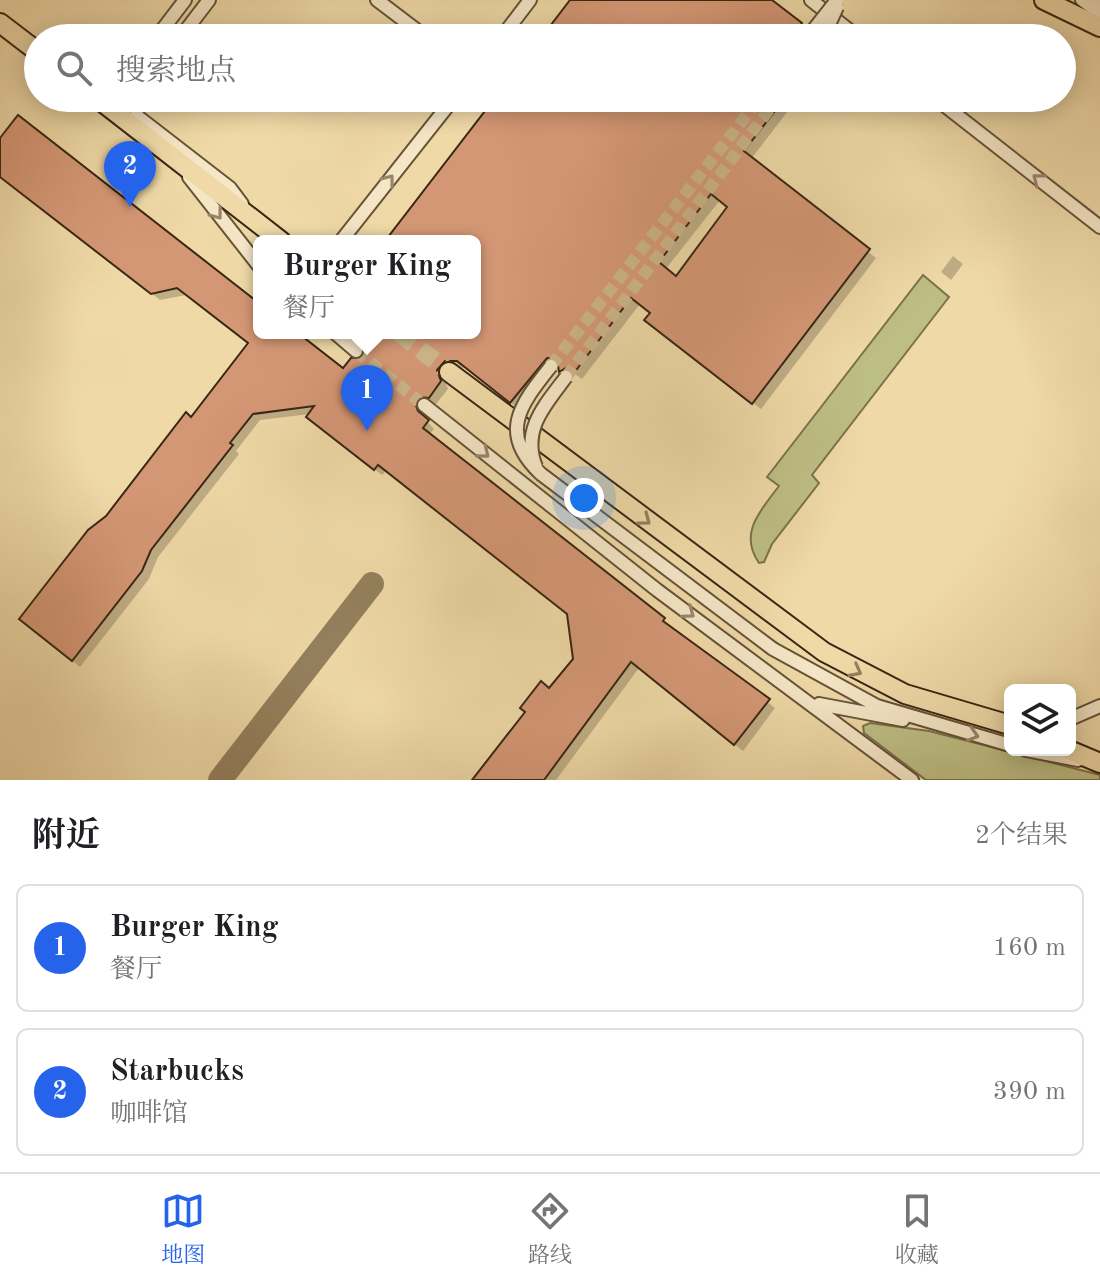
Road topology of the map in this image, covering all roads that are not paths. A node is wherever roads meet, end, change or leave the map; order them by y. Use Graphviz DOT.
graph roads {
  1 [pos="185,0"];
  2 [pos="209,0"];
  3 [pos="377,0"];
  4 [pos="530,0"];
  5 [pos="811,0"];
  6 [pos="838,0"];
  7 [pos="1044,0"];
  8 [pos="1082,0"];
  9 [pos="1100,13"];
  10 [pos="0,23"];
  11 [pos="167,24"];
  12 [pos="191,24"];
  13 [pos="409,24"];
  14 [pos="512,24"];
  15 [pos="818,24"];
  16 [pos="829,24"];
  17 [pos="841,24"];
  18 [pos="1100,27"];
  19 [pos="24,41"];
  20 [pos="115,112"];
  21 [pos="136,112"];
  22 [pos="443,112"];
  23 [pos="953,112"];
  24 [pos="178,161"];
  25 [pos="256,221"];
  26 [pos="1100,227"];
  27 [pos="274,235"];
  28 [pos="346,235"];
  29 [pos="253,258"];
  30 [pos="342,339"];
  31 [pos="356,351"];
  32 [pos="551,366"];
  33 [pos="449,372"];
  34 [pos="566,377"];
  35 [pos="424,405"];
  36 [pos="541,474"];
  37 [pos="1100,697"];
  38 [pos="809,700"];
  39 [pos="1100,706"];
  40 [pos="1088,713"];
  41 [pos="869,716"];
  42 [pos="1076,717"];
  43 [pos="936,723"];
  44 [pos="1004,723"];
  45 [pos="858,738"];
  46 [pos="1004,743"];
  47 [pos="1076,753"];
  48 [pos="1058,756"];
  49 [pos="1100,764"];
  50 [pos="912,780"];
  1 -- 11 [label="street"];
  2 -- 12 [label="street"];
  3 -- 13 [label="street"];
  4 -- 14 [label="street"];
  5 -- 17 [label="street"];
  6 -- 15 [label="street, bridge"];
  6 -- 16 [label="street, bridge"];
  7 -- 18 [label="highway"];
  8 -- 9 [label="street"];
  10 -- 19 [label="highway"];
  20 -- 24 [label="highway"];
  21 -- 25 [label="street"];
  28 -- 22 [label="street, one-way"];
  26 -- 23 [label="street, one-way"];
  24 -- 25 [label="highway"];
  24 -- 29 [label="street, one-way"];
  25 -- 27 [label="highway"];
  30 -- 31 [label="street"];
  32 -- 36 [label="street, bridge"];
  33 -- 44 [label="highway, one-way"];
  34 -- 36 [label="street, bridge"];
  35 -- 38 [label="street, one-way"];
  36 -- 43 [label="street, bridge"];
  37 -- 40 [label="street"];
  38 -- 41 [label="street"];
  38 -- 45 [label="street"];
  39 -- 40 [label="street"];
  40 -- 42 [label="street"];
  41 -- 43 [label="street"];
  41 -- 45 [label="street"];
  43 -- 46 [label="street, one-way"];
  45 -- 50 [label="street"];
  47 -- 49 [label="highway"];
  48 -- 49 [label="street"];
}
